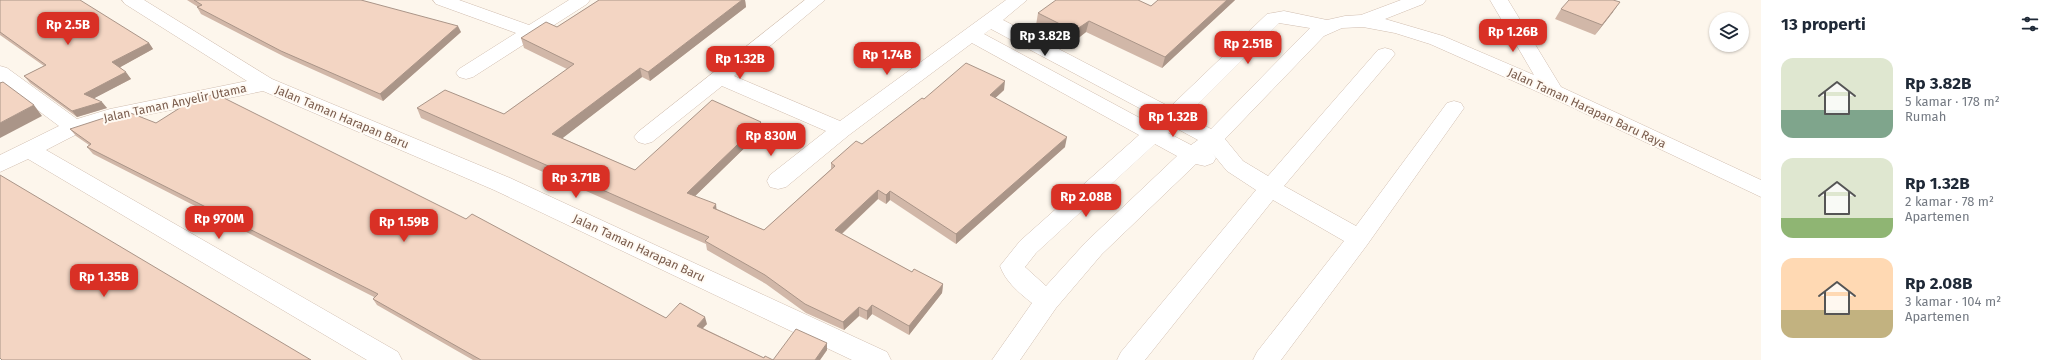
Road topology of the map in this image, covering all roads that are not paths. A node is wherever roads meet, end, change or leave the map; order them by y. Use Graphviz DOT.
graph roads {
  1 [pos="131,0"];
  2 [pos="442,0"];
  3 [pos="581,0"];
  4 [pos="816,0"];
  5 [pos="1018,0"];
  6 [pos="1417,0"];
  7 [pos="1499,0"];
  8 [pos="990,21"];
  9 [pos="1363,21"];
  10 [pos="1327,26"];
  11 [pos="531,32"];
  12 [pos="971,34"];
  13 [pos="1385,54"];
  14 [pos="0,72"];
  15 [pos="466,73"];
  16 [pos="719,77"];
  17 [pos="265,84"];
  18 [pos="1553,90"];
  19 [pos="1454,108"];
  20 [pos="1172,117"];
  21 [pos="74,127"];
  22 [pos="842,130"];
  23 [pos="1152,134"];
  24 [pos="646,137"];
  25 [pos="1213,139"];
  26 [pos="30,150"];
  27 [pos="1192,155"];
  28 [pos="0,164"];
  29 [pos="1235,166"];
  30 [pos="778,181"];
  31 [pos="1270,188"];
  32 [pos="1761,189"];
  33 [pos="1359,238"];
  34 [pos="1047,301"];
  35 [pos="390,360"];
  36 [pos="878,360"];
  37 [pos="1005,360"];
  38 [pos="1130,360"];
  39 [pos="1266,360"];
  1 -- 17 [label="street, Jalan Taman Harapan Baru"];
  2 -- 11 [label="street"];
  3 -- 11 [label="street"];
  4 -- 16 [label="street"];
  5 -- 8 [label="street"];
  6 -- 9 [label="street"];
  7 -- 18 [label="street"];
  8 -- 12 [label="street"];
  8 -- 20 [label="street"];
  9 -- 10 [label="street, Jalan Taman Harapan Baru Raya"];
  9 -- 18 [label="street, Jalan Taman Harapan Baru Raya"];
  10 -- 20 [label="street"];
  10 -- 25 [label="street, Jalan Taman Harapan Baru Raya"];
  11 -- 15 [label="street"];
  12 -- 22 [label="street"];
  12 -- 23 [label="street"];
  13 -- 31 [label="street"];
  14 -- 21 [label="street"];
  16 -- 22 [label="street"];
  16 -- 24 [label="street"];
  17 -- 21 [label="street, Jalan Taman Anyelir Utama"];
  17 -- 36 [label="street, Jalan Taman Harapan Baru"];
  18 -- 32 [label="street, Jalan Taman Harapan Baru Raya"];
  19 -- 33 [label="street"];
  20 -- 23 [label="street"];
  20 -- 25 [label="street"];
  21 -- 26 [label="street, Jalan Taman Anyelir Utama"];
  22 -- 30 [label="street"];
  23 -- 27 [label="street"];
  23 -- 34 [label="street"];
  25 -- 27 [label="street, Jalan Taman Harapan Baru Raya"];
  25 -- 29 [label="street"];
  26 -- 28 [label="street, Jalan Taman Anyelir Utama"];
  26 -- 35 [label="street"];
  27 -- 29 [label="street"];
  27 -- 34 [label="street, Jalan Taman Harapan Baru Raya"];
  29 -- 31 [label="street"];
  31 -- 33 [label="street"];
  31 -- 38 [label="street"];
  33 -- 39 [label="street"];
  34 -- 37 [label="street, Jalan Taman Harapan Baru Raya"];
}
